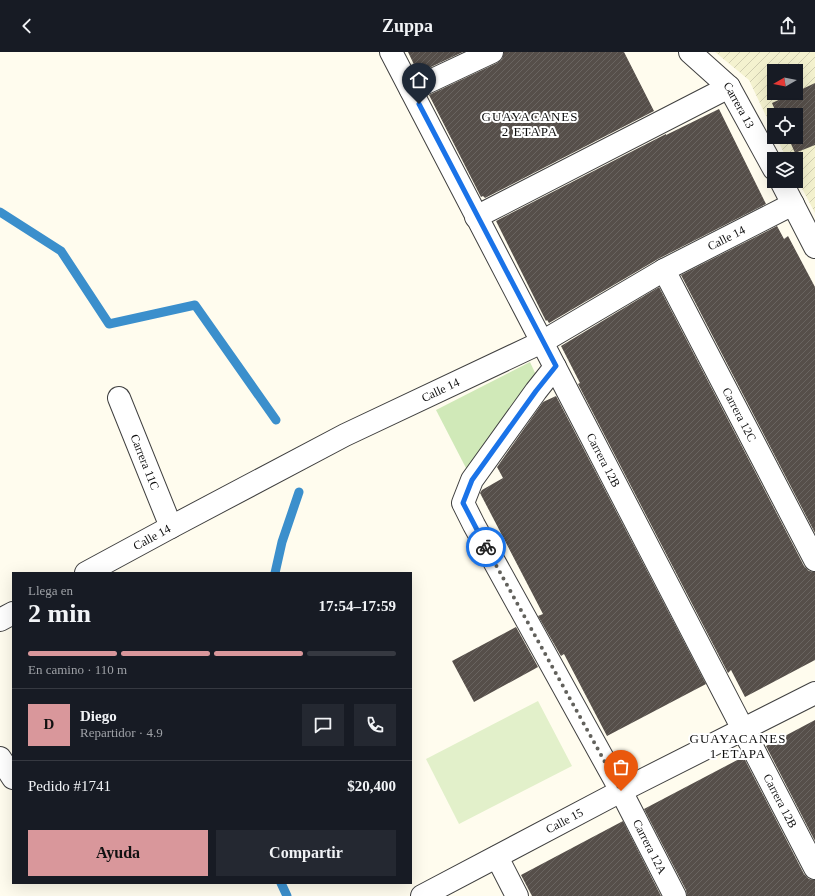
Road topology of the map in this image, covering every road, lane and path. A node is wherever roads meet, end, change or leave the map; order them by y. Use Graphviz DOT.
graph roads {
  1 [pos="391,52"];
  2 [pos="492,52"];
  3 [pos="690,52"];
  4 [pos="729,87"];
  5 [pos="411,90"];
  6 [pos="767,156"];
  7 [pos="785,188"];
  8 [pos="793,204"];
  9 [pos="476,216"];
  10 [pos="815,247"];
  11 [pos="664,270"];
  12 [pos="542,342"];
  13 [pos="556,366"];
  14 [pos="119,398"];
  15 [pos="171,526"];
  16 [pos="815,560"];
  17 [pos="88,572"];
  18 [pos="12,614"];
  19 [pos="0,620"];
  20 [pos="815,693"];
  21 [pos="744,729"];
  22 [pos="0,758"];
  23 [pos="12,776"];
  24 [pos="621,791"];
  25 [pos="497,857"];
  26 [pos="815,868"];
  27 [pos="422,896"];
  28 [pos="517,896"];
  29 [pos="675,896"];
  1 -- 5 [label="street, Carrera 12B"];
  2 -- 5 [label="street"];
  3 -- 4 [label="street, Carrera 13"];
  4 -- 6 [label="street, Carrera 13"];
  4 -- 9 [label="street"];
  5 -- 9 [label="street, Carrera 12B"];
  7 -- 8 [label="street"];
  8 -- 10 [label="street"];
  8 -- 11 [label="street, Calle 14"];
  9 -- 12 [label="street, Carrera 12B"];
  11 -- 12 [label="street, Calle 14"];
  11 -- 16 [label="street, Carrera 12C"];
  12 -- 13 [label="street, Carrera 12B"];
  12 -- 15 [label="street, Calle 14"];
  13 -- 21 [label="street, Carrera 12B"];
  13 -- 24 [label="street, Carrera 12A"];
  14 -- 15 [label="street, Carrera 11C"];
  15 -- 17 [label="street, Calle 14"];
  18 -- 19 [label="street"];
  20 -- 21 [label="street, Calle 15"];
  21 -- 24 [label="street, Calle 15"];
  21 -- 26 [label="street, Carrera 12B"];
  22 -- 23 [label="street"];
  24 -- 25 [label="street, Calle 15"];
  24 -- 29 [label="street, Carrera 12A"];
  25 -- 27 [label="street, Calle 15"];
  25 -- 28 [label="street"];
}
